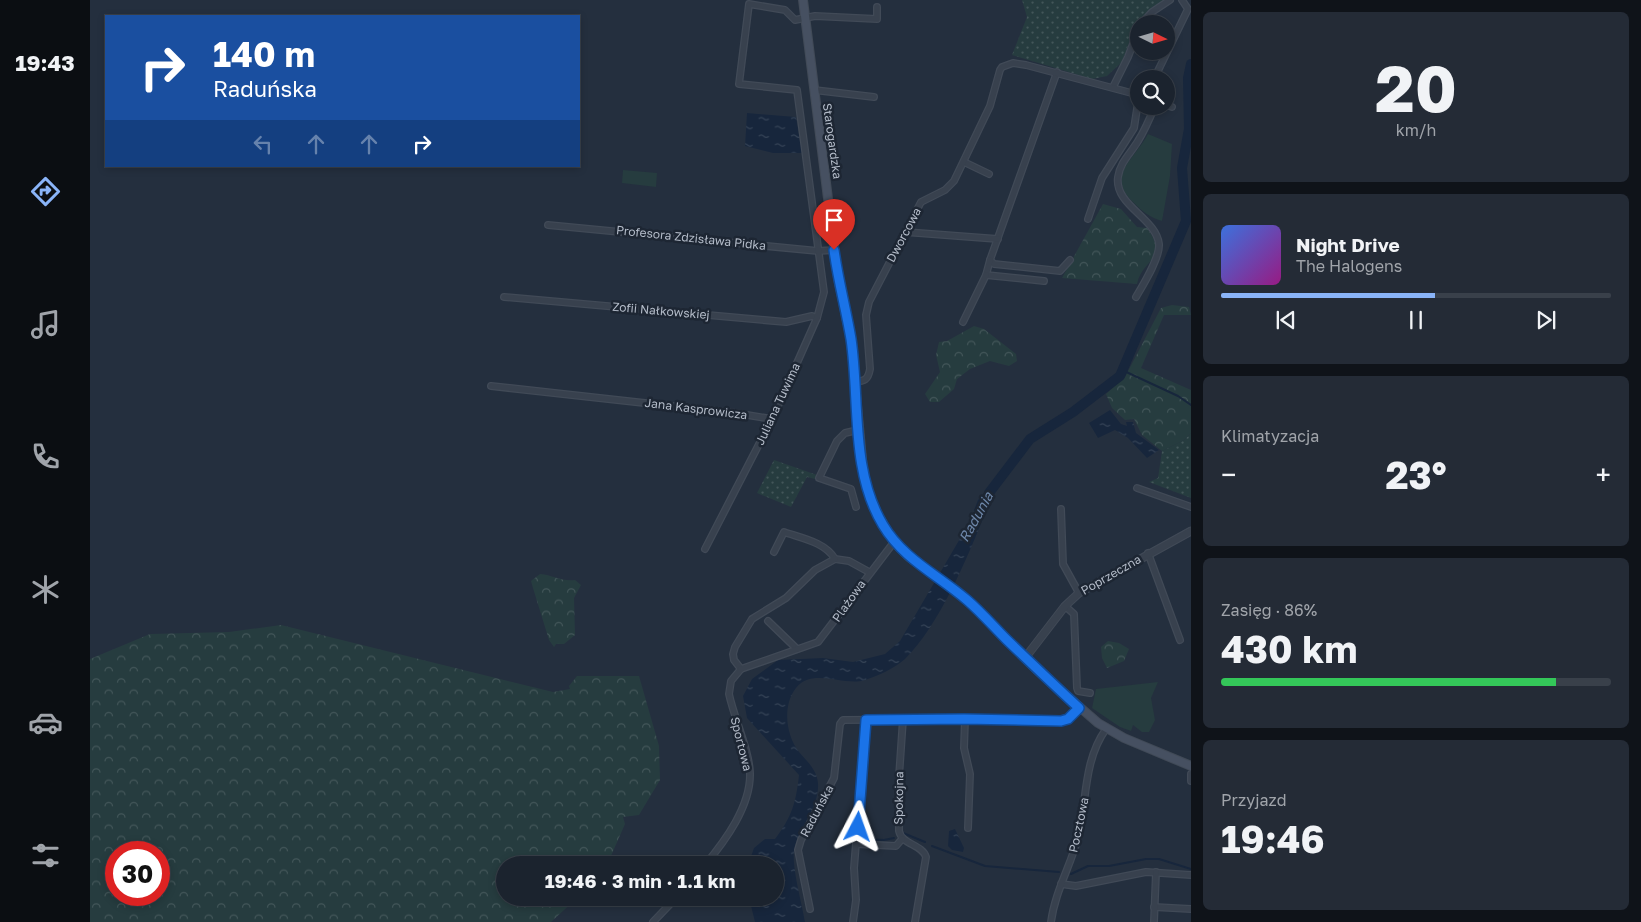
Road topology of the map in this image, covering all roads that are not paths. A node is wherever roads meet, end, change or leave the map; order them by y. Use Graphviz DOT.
graph roads {
  1 [pos="803,0"];
  2 [pos="1170,0"];
  3 [pos="1182,0"];
  4 [pos="877,7"];
  5 [pos="1149,15"];
  6 [pos="805,19"];
  7 [pos="1130,52"];
  8 [pos="1158,70"];
  9 [pos="1057,72"];
  10 [pos="1113,87"];
  11 [pos="814,90"];
  12 [pos="1130,93"];
  13 [pos="874,97"];
  14 [pos="1136,115"];
  15 [pos="1151,115"];
  16 [pos="964,162"];
  17 [pos="989,174"];
  18 [pos="1088,219"];
  19 [pos="548,225"];
  20 [pos="905,232"];
  21 [pos="998,239"];
  22 [pos="834,250"];
  23 [pos="818,251"];
  24 [pos="990,260"];
  25 [pos="1070,260"];
  26 [pos="986,275"];
  27 [pos="1044,280"];
  28 [pos="504,297"];
  29 [pos="1136,297"];
  30 [pos="817,318"];
  31 [pos="963,322"];
  32 [pos="854,382"];
  33 [pos="490,386"];
  34 [pos="772,419"];
  35 [pos="858,430"];
  36 [pos="1137,488"];
  37 [pos="856,506"];
  38 [pos="1191,507"];
  39 [pos="1061,509"];
  40 [pos="1191,531"];
  41 [pos="894,542"];
  42 [pos="705,549"];
  43 [pos="774,552"];
  44 [pos="1148,554"];
  45 [pos="835,559"];
  46 [pos="870,572"];
  47 [pos="1079,593"];
  48 [pos="1065,606"];
  49 [pos="768,621"];
  50 [pos="1180,640"];
  51 [pos="797,649"];
  52 [pos="1025,658"];
  53 [pos="741,669"];
  54 [pos="1090,693"];
  55 [pos="1079,708"];
  56 [pos="964,719"];
  57 [pos="866,720"];
  58 [pos="903,720"];
  59 [pos="1106,729"];
  60 [pos="1191,766"];
  61 [pos="1191,774"];
  62 [pos="1191,781"];
  63 [pos="968,828"];
  64 [pos="902,839"];
  65 [pos="856,844"];
  66 [pos="712,856"];
  67 [pos="1156,872"];
  68 [pos="1191,875"];
  69 [pos="1061,884"];
  70 [pos="668,906"];
  71 [pos="809,906"];
  72 [pos="1154,907"];
  73 [pos="1191,909"];
  74 [pos="653,922"];
  75 [pos="853,922"];
  76 [pos="915,922"];
  77 [pos="1051,922"];
  78 [pos="1154,922"];
  1 -- 6 [label="main road, Starogardzka"];
  2 -- 5 [label="street"];
  3 -- 8 [label="street"];
  4 -- 6 [label="street"];
  6 -- 11 [label="main road, Starogardzka"];
  6 -- 23 [label="street, Juliana Tuwima"];
  7 -- 10 [label="street"];
  9 -- 10 [label="street, Dworcowa"];
  9 -- 16 [label="street, Dworcowa"];
  9 -- 21 [label="street"];
  10 -- 12 [label="street, Dworcowa"];
  11 -- 13 [label="street"];
  11 -- 22 [label="main road, Starogardzka"];
  14 -- 18 [label="street"];
  15 -- 29 [label="street"];
  16 -- 17 [label="street"];
  16 -- 20 [label="street, Dworcowa"];
  19 -- 23 [label="street, Profesora Zdzisława Pidka"];
  20 -- 21 [label="street"];
  20 -- 32 [label="street, Dworcowa"];
  21 -- 24 [label="street"];
  22 -- 23 [label="street, Profesora Zdzisława Pidka"];
  22 -- 32 [label="main road, Starogardzka"];
  23 -- 30 [label="street, Juliana Tuwima"];
  24 -- 25 [label="street"];
  24 -- 26 [label="street"];
  26 -- 27 [label="street"];
  26 -- 31 [label="street"];
  28 -- 30 [label="street, Zofii Nałkowskiej"];
  30 -- 34 [label="street, Juliana Tuwima"];
  32 -- 35 [label="main road, Starogardzka"];
  33 -- 34 [label="street, Jana Kasprowicza"];
  34 -- 42 [label="street, Juliana Tuwima"];
  35 -- 37 [label="street"];
  35 -- 41 [label="main road, Starogardzka"];
  36 -- 38 [label="street"];
  39 -- 47 [label="street"];
  40 -- 44 [label="street, Poprzeczna"];
  41 -- 46 [label="street, Plażowa"];
  41 -- 52 [label="main road, Starogardzka"];
  43 -- 45 [label="street"];
  44 -- 47 [label="street, Poprzeczna"];
  44 -- 50 [label="street"];
  45 -- 46 [label="street"];
  45 -- 53 [label="street"];
  46 -- 51 [label="street, Plażowa"];
  47 -- 48 [label="street, Poprzeczna"];
  48 -- 52 [label="street, Poprzeczna"];
  48 -- 54 [label="street"];
  49 -- 51 [label="street"];
  51 -- 53 [label="street, Plażowa"];
  52 -- 55 [label="main road, Starogardzka"];
  53 -- 66 [label="street, Sportowa"];
  55 -- 56 [label="street, Raduńska"];
  55 -- 59 [label="main road, Starogardzka"];
  56 -- 58 [label="street, Raduńska"];
  56 -- 63 [label="street"];
  57 -- 58 [label="street, Raduńska"];
  57 -- 65 [label="street"];
  57 -- 71 [label="street, Raduńska"];
  58 -- 64 [label="street, Spokojna"];
  59 -- 60 [label="main road, Starogardzka"];
  59 -- 69 [label="street, Pocztowa"];
  61 -- 62 [label="street"];
  64 -- 65 [label="street"];
  64 -- 76 [label="street, Spokojna"];
  65 -- 75 [label="street"];
  67 -- 68 [label="street"];
  67 -- 69 [label="street"];
  67 -- 72 [label="street"];
  69 -- 77 [label="street, Pocztowa"];
  70 -- 74 [label="street"];
  72 -- 73 [label="street"];
  72 -- 78 [label="street"];
}
